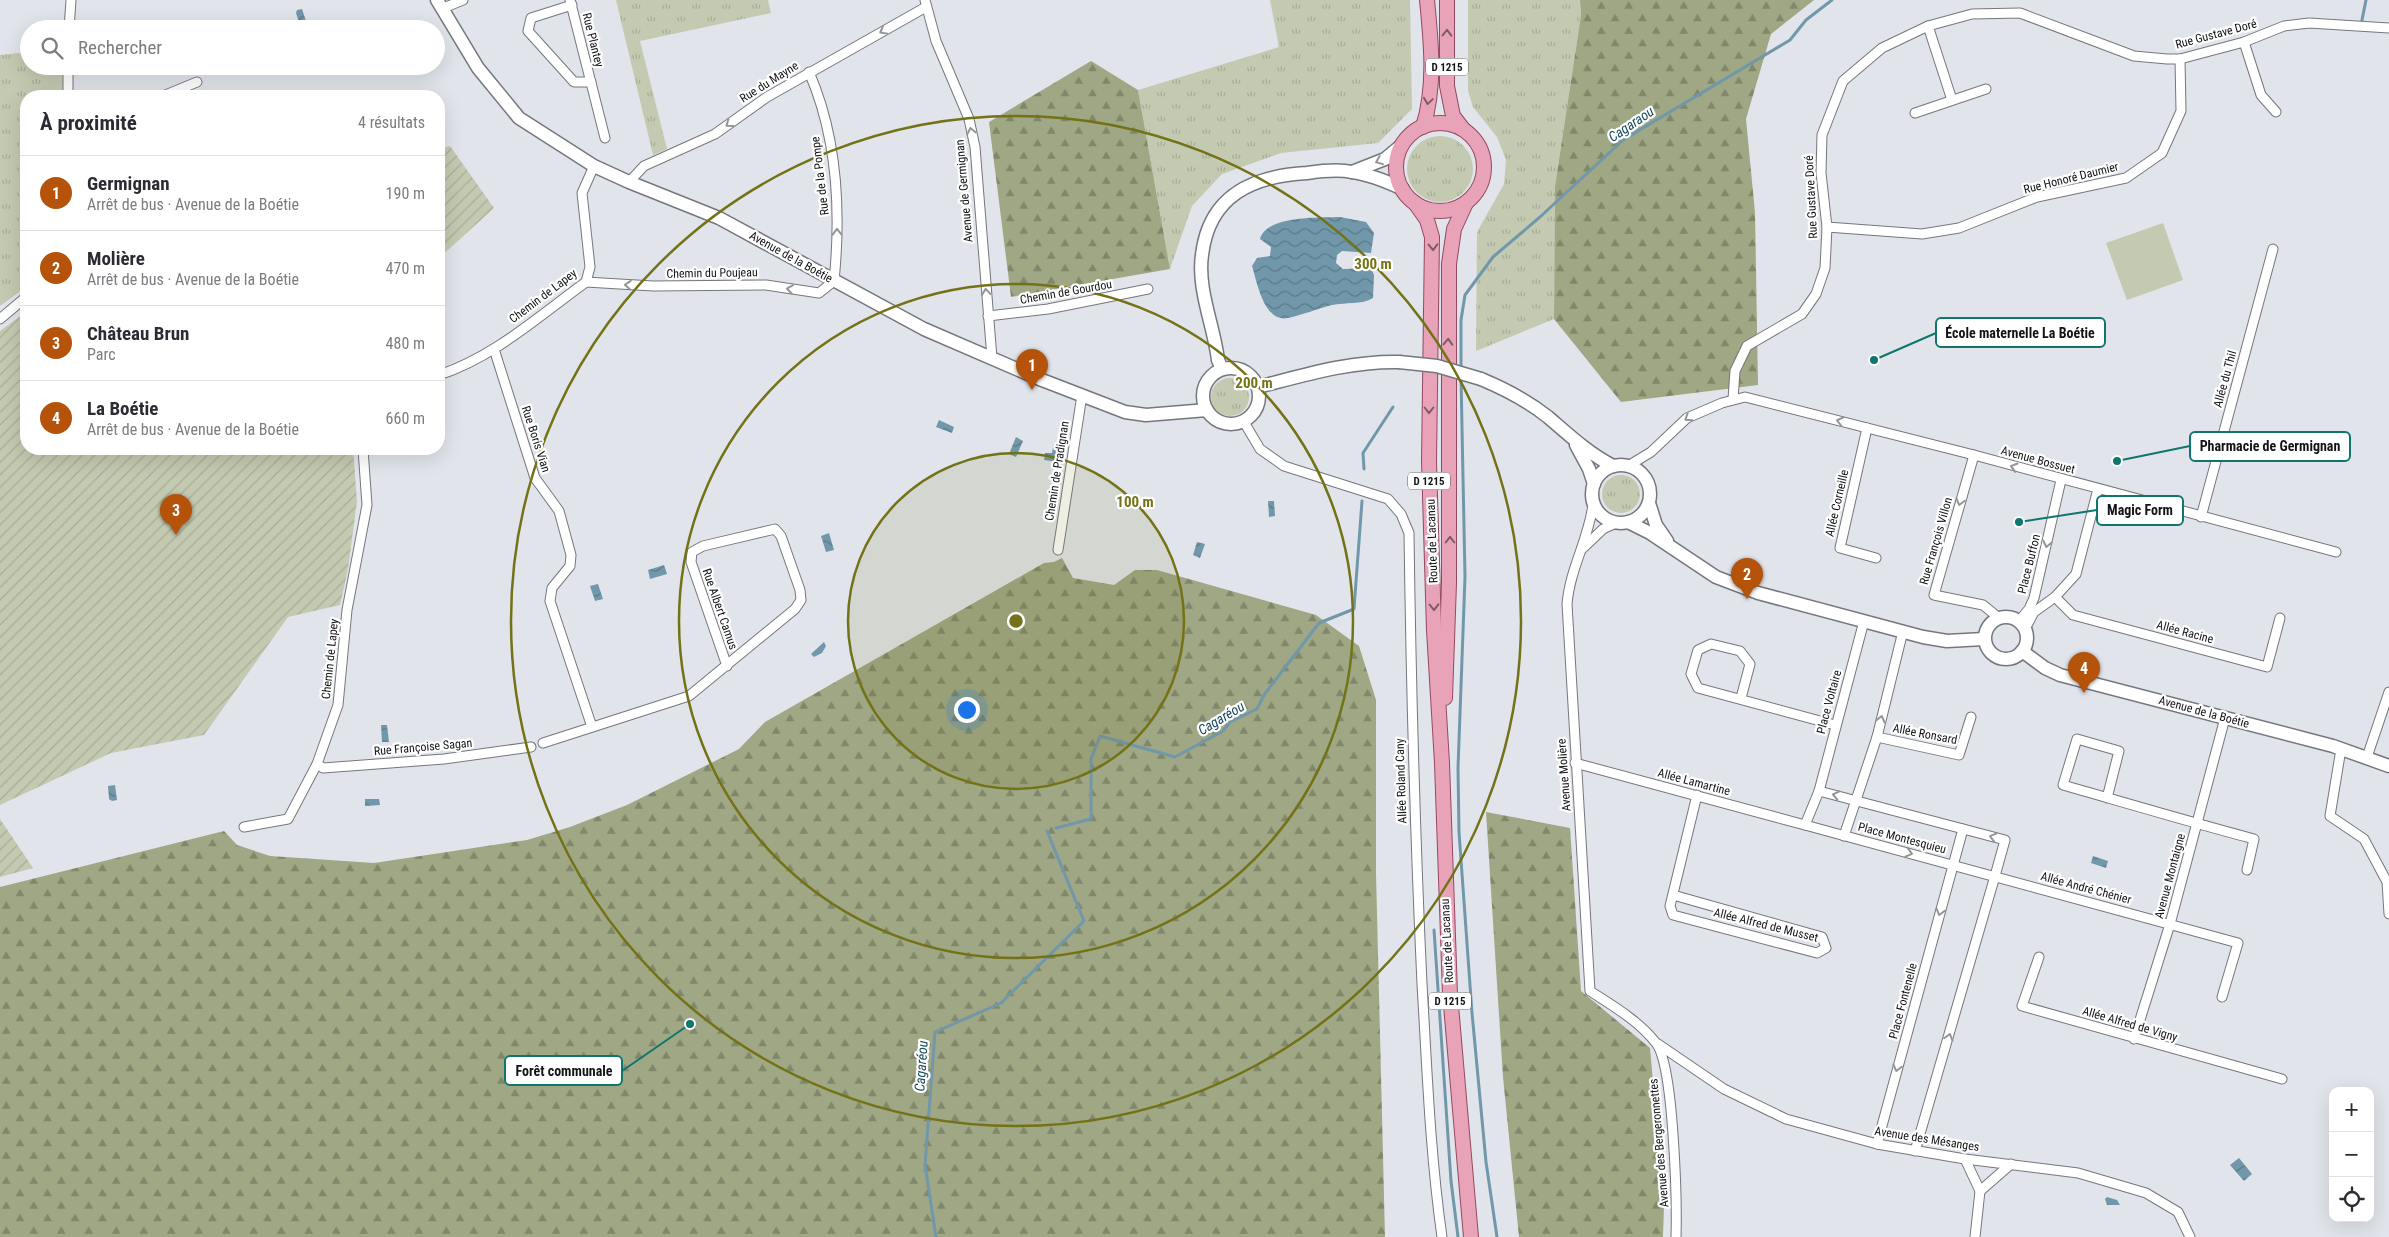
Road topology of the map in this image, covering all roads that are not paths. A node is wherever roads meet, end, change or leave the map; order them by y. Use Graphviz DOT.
graph roads {
  1 [pos="71,0"];
  2 [pos="463,0"];
  3 [pos="1427,0"];
  4 [pos="1447,0"];
  5 [pos="571,3"];
  6 [pos="926,4"];
  7 [pos="439,5"];
  8 [pos="70,20"];
  9 [pos="1928,26"];
  10 [pos="2389,28"];
  11 [pos="2244,42"];
  12 [pos="2180,59"];
  13 [pos="809,72"];
  14 [pos="68,75"];
  15 [pos="197,82"];
  16 [pos="591,82"];
  17 [pos="1986,89"];
  18 [pos="68,90"];
  19 [pos="178,90"];
  20 [pos="1952,100"];
  21 [pos="2276,112"];
  22 [pos="1915,113"];
  23 [pos="1423,127"];
  24 [pos="1464,130"];
  25 [pos="605,138"];
  26 [pos="1402,145"];
  27 [pos="594,166"];
  28 [pos="1352,172"];
  29 [pos="630,182"];
  30 [pos="1402,189"];
  31 [pos="1415,203"];
  32 [pos="1466,203"];
  33 [pos="1827,227"];
  34 [pos="2273,249"];
  35 [pos="834,281"];
  36 [pos="586,282"];
  37 [pos="1148,289"];
  38 [pos="20,302"];
  39 [pos="988,316"];
  40 [pos="0,319"];
  41 [pos="494,349"];
  42 [pos="992,358"];
  43 [pos="1222,370"];
  44 [pos="445,372"];
  45 [pos="1258,387"];
  46 [pos="1082,395"];
  47 [pos="1733,399"];
  48 [pos="1207,410"];
  49 [pos="1244,422"];
  50 [pos="1867,428"];
  51 [pos="1572,438"];
  52 [pos="363,455"];
  53 [pos="1974,455"];
  54 [pos="1613,466"];
  55 [pos="1628,466"];
  56 [pos="2061,480"];
  57 [pos="1594,484"];
  58 [pos="2098,489"];
  59 [pos="1649,503"];
  60 [pos="1593,504"];
  61 [pos="2201,517"];
  62 [pos="1622,523"];
  63 [pos="1058,550"];
  64 [pos="1678,552"];
  65 [pos="2336,552"];
  66 [pos="1576,558"];
  67 [pos="1876,558"];
  68 [pos="2055,597"];
  69 [pos="1999,618"];
  70 [pos="2280,618"];
  71 [pos="1864,621"];
  72 [pos="2022,625"];
  73 [pos="1903,632"];
  74 [pos="1984,639"];
  75 [pos="2022,651"];
  76 [pos="727,666"];
  77 [pos="2389,692"];
  78 [pos="1742,698"];
  79 [pos="1971,717"];
  80 [pos="2225,718"];
  81 [pos="1835,725"];
  82 [pos="592,727"];
  83 [pos="1877,737"];
  84 [pos="543,743"];
  85 [pos="531,747"];
  86 [pos="2341,749"];
  87 [pos="2367,757"];
  88 [pos="1442,763"];
  89 [pos="317,764"];
  90 [pos="1576,764"];
  91 [pos="2389,766"];
  92 [pos="1819,791"];
  93 [pos="1698,796"];
  94 [pos="2108,798"];
  95 [pos="1857,800"];
  96 [pos="2197,824"];
  97 [pos="1805,825"];
  98 [pos="244,827"];
  99 [pos="1963,829"];
  100 [pos="1844,836"];
  101 [pos="1953,865"];
  102 [pos="2247,870"];
  103 [pos="1995,876"];
  104 [pos="1673,895"];
  105 [pos="2389,914"];
  106 [pos="2170,924"];
  107 [pos="2039,957"];
  108 [pos="1590,991"];
  109 [pos="2222,996"];
  110 [pos="2134,1039"];
  111 [pos="1658,1044"];
  112 [pos="2282,1079"];
  113 [pos="1877,1144"];
  114 [pos="1916,1151"];
  115 [pos="1965,1158"];
  116 [pos="2011,1164"];
  117 [pos="1980,1191"];
  118 [pos="1442,1237"];
  119 [pos="1472,1237"];
  120 [pos="1676,1237"];
  121 [pos="1975,1237"];
  122 [pos="2190,1237"];
  1 -- 8 [label="street"];
  2 -- 7 [label="street"];
  3 -- 23 [label="main road, D 1215, one-way"];
  24 -- 4 [label="main road, D 1215, one-way"];
  5 -- 16 [label="street, Rue Plantey"];
  5 -- 16 [label="street, Rue Plantey"];
  6 -- 13 [label="street, Rue du Mayne, one-way"];
  39 -- 6 [label="street, Avenue de Germignan, one-way"];
  7 -- 27 [label="main road, Avenue de la Boétie"];
  9 -- 12 [label="street, Rue Gustave Doré"];
  9 -- 20 [label="street"];
  9 -- 33 [label="street, Rue Gustave Doré"];
  10 -- 11 [label="street, Rue Gustave Doré"];
  11 -- 12 [label="street, Rue Gustave Doré"];
  11 -- 21 [label="street"];
  12 -- 33 [label="street, Rue Honoré Daumier"];
  13 -- 29 [label="street, Rue du Mayne, one-way"];
  35 -- 13 [label="street, Rue de la Pompe, one-way"];
  14 -- 18 [label="street"];
  15 -- 19 [label="street"];
  16 -- 25 [label="street, Rue Plantey"];
  17 -- 20 [label="street"];
  20 -- 22 [label="street"];
  23 -- 24 [label="main road"];
  23 -- 26 [label="main road"];
  24 -- 32 [label="main road"];
  26 -- 28 [label="main road, one-way"];
  26 -- 30 [label="main road"];
  27 -- 29 [label="main road, Avenue de la Boétie"];
  27 -- 36 [label="street, Chemin de Lapey"];
  28 -- 30 [label="main road"];
  28 -- 43 [label="main road"];
  29 -- 35 [label="main road, Avenue de la Boétie"];
  30 -- 31 [label="main road"];
  31 -- 32 [label="main road"];
  31 -- 88 [label="main road, Route de Lacanau / D 1215, one-way"];
  88 -- 32 [label="main road, Route de Lacanau / D 1215, one-way"];
  33 -- 47 [label="street, Rue Gustave Doré"];
  34 -- 61 [label="street, Allée du Thil"];
  35 -- 36 [label="street, Chemin du Poujeau, one-way"];
  35 -- 42 [label="main road, Avenue de la Boétie"];
  36 -- 41 [label="street, Chemin de Lapey"];
  37 -- 39 [label="street, Chemin de Gourdou"];
  38 -- 40 [label="street"];
  39 -- 42 [label="street, Avenue de Germignan"];
  41 -- 44 [label="street, Chemin de Lapey"];
  41 -- 82 [label="street, Rue Boris Vian"];
  42 -- 46 [label="main road, Avenue de la Boétie"];
  43 -- 45 [label="main road"];
  43 -- 48 [label="main road"];
  45 -- 49 [label="main road"];
  45 -- 51 [label="main road, bridge"];
  46 -- 48 [label="main road, Avenue de la Boétie"];
  46 -- 63 [label="street, Chemin de Pradignan"];
  50 -- 47 [label="street, Avenue Bossuet, one-way"];
  47 -- 55 [label="street, one-way"];
  48 -- 49 [label="main road"];
  49 -- 118 [label="street, Allée Roland Cany"];
  50 -- 53 [label="street, Avenue Bossuet"];
  50 -- 67 [label="street, Allée Corneille"];
  51 -- 54 [label="main road"];
  51 -- 57 [label="main road"];
  52 -- 89 [label="street, Chemin de Lapey"];
  56 -- 53 [label="street, Avenue Bossuet, one-way"];
  53 -- 69 [label="street, Rue François Villon, one-way"];
  54 -- 55 [label="main road"];
  54 -- 57 [label="main road"];
  55 -- 59 [label="main road"];
  56 -- 58 [label="street, Avenue Bossuet"];
  56 -- 72 [label="street, Place Buffon, one-way"];
  57 -- 60 [label="main road"];
  58 -- 61 [label="street, Avenue Bossuet"];
  58 -- 68 [label="street, Place Buffon"];
  59 -- 62 [label="main road"];
  59 -- 64 [label="main road"];
  60 -- 62 [label="main road"];
  60 -- 66 [label="street, Avenue Molière"];
  61 -- 65 [label="street, Avenue Bossuet"];
  62 -- 64 [label="main road"];
  62 -- 66 [label="street, Avenue Molière"];
  64 -- 71 [label="main road"];
  66 -- 90 [label="street, Avenue Molière"];
  68 -- 70 [label="street, Allée Racine"];
  68 -- 72 [label="street, Place Buffon"];
  69 -- 72 [label="main road"];
  69 -- 74 [label="main road"];
  71 -- 73 [label="main road"];
  71 -- 81 [label="street, Place Voltaire"];
  72 -- 75 [label="main road"];
  73 -- 74 [label="main road"];
  83 -- 73 [label="street, one-way"];
  74 -- 75 [label="main road"];
  75 -- 80 [label="main road, Avenue de la Boétie"];
  76 -- 76 [label="street, Rue Albert Camus"];
  76 -- 82 [label="street, Rue Albert Camus"];
  77 -- 87 [label="street"];
  78 -- 78 [label="street"];
  78 -- 81 [label="street"];
  79 -- 83 [label="street, Allée Ronsard"];
  80 -- 86 [label="main road, Avenue de la Boétie"];
  80 -- 96 [label="street, Avenue Montaigne"];
  81 -- 92 [label="street, Place Voltaire"];
  82 -- 84 [label="street, Rue Albert Camus"];
  83 -- 95 [label="street"];
  85 -- 89 [label="street, Rue Françoise Sagan"];
  86 -- 87 [label="main road, Avenue de la Boétie"];
  86 -- 105 [label="street"];
  87 -- 91 [label="main road, Avenue de la Boétie"];
  88 -- 119 [label="main road, Route de Lacanau / D 1215"];
  89 -- 98 [label="street, Chemin de Lapey"];
  90 -- 93 [label="street, Allée Lamartine"];
  90 -- 108 [label="street, Avenue Molière"];
  95 -- 92 [label="street, Place Montesquieu, one-way"];
  92 -- 97 [label="street"];
  93 -- 97 [label="street, Allée Lamartine"];
  93 -- 104 [label="street, Allée Alfred de Musset"];
  94 -- 94 [label="street"];
  94 -- 96 [label="street"];
  95 -- 99 [label="street, Place Montesquieu"];
  95 -- 100 [label="street, Place Montesquieu"];
  96 -- 102 [label="street"];
  96 -- 106 [label="street, Avenue Montaigne"];
  97 -- 100 [label="street, Place Montesquieu"];
  99 -- 101 [label="street, Place Montesquieu"];
  103 -- 99 [label="street, Place Montesquieu, one-way"];
  100 -- 101 [label="street, Place Montesquieu, one-way"];
  101 -- 103 [label="street, Place Montesquieu"];
  101 -- 113 [label="street, Place Fontenelle, one-way"];
  103 -- 106 [label="street, Allée André Chénier"];
  114 -- 103 [label="street, one-way"];
  104 -- 104 [label="street, Allée Alfred de Musset"];
  106 -- 109 [label="street, Allée André Chénier"];
  106 -- 110 [label="street, Avenue Montaigne"];
  107 -- 110 [label="street, Allée Alfred de Vigny"];
  108 -- 111 [label="street, Avenue des Bergeronnettes"];
  110 -- 112 [label="street, Allée Alfred de Vigny"];
  111 -- 113 [label="street, Avenue des Mésanges"];
  111 -- 120 [label="street, Avenue des Bergeronnettes"];
  113 -- 114 [label="street, Avenue des Mésanges"];
  114 -- 115 [label="street, Avenue des Mésanges"];
  115 -- 116 [label="street, Avenue des Mésanges"];
  115 -- 117 [label="street"];
  116 -- 117 [label="street"];
  116 -- 122 [label="street, Avenue des Mésanges"];
  117 -- 121 [label="street"];
}
